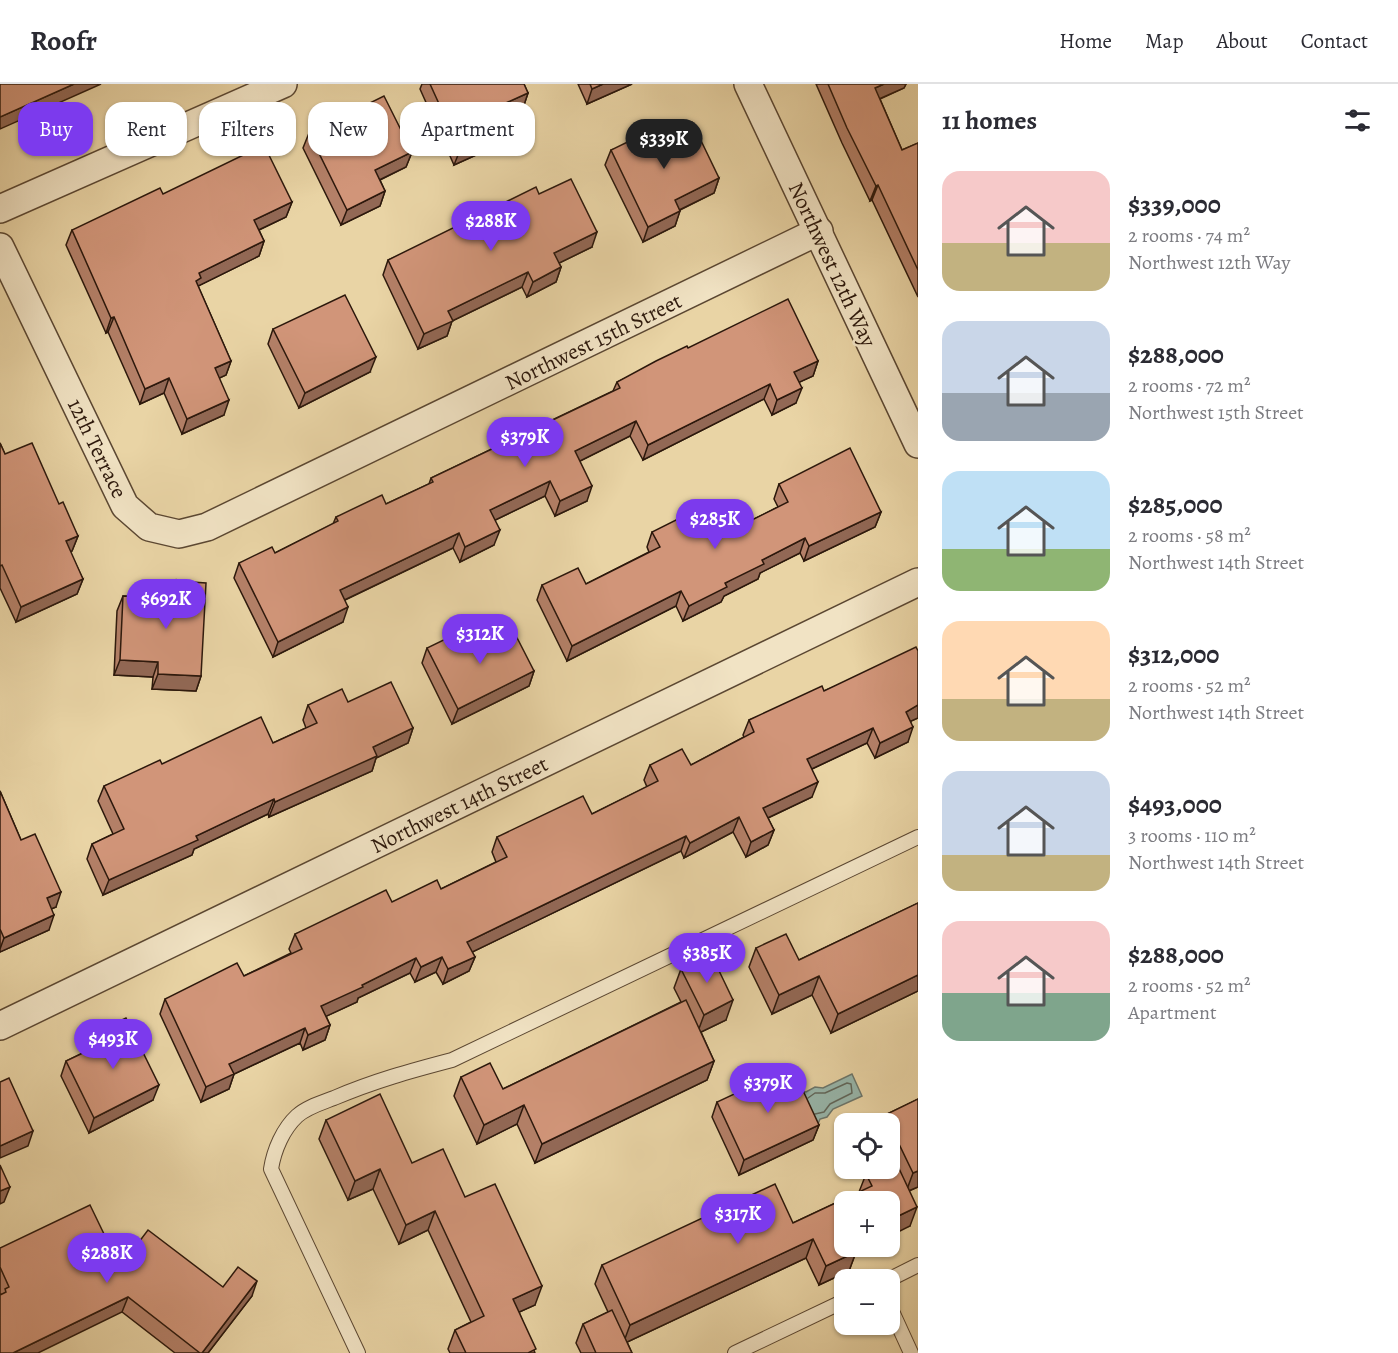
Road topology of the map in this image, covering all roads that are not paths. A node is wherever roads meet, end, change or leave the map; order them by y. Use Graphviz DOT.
graph roads {
  1 [pos="283,84"];
  2 [pos="748,84"];
  3 [pos="0,209"];
  4 [pos="819,231"];
  5 [pos="0,247"];
  6 [pos="918,444"];
  7 [pos="302,482"];
  8 [pos="918,582"];
  9 [pos="918,837"];
  10 [pos="0,1026"];
  11 [pos="918,1265"];
  12 [pos="900,1274"];
  13 [pos="834,1306"];
  14 [pos="900,1329"];
  15 [pos="358,1353"];
  16 [pos="735,1353"];
  17 [pos="911,1353"];
  1 -- 3 [label="street"];
  2 -- 4 [label="street, Northwest 12th Way"];
  4 -- 6 [label="street, Northwest 12th Way"];
  4 -- 7 [label="street, Northwest 15th Street"];
  5 -- 7 [label="street, 12th Terrace"];
  8 -- 10 [label="street, Northwest 14th Street"];
  9 -- 15 [label="lane"];
  11 -- 12 [label="lane"];
  13 -- 16 [label="lane"];
  14 -- 17 [label="lane"];
}
